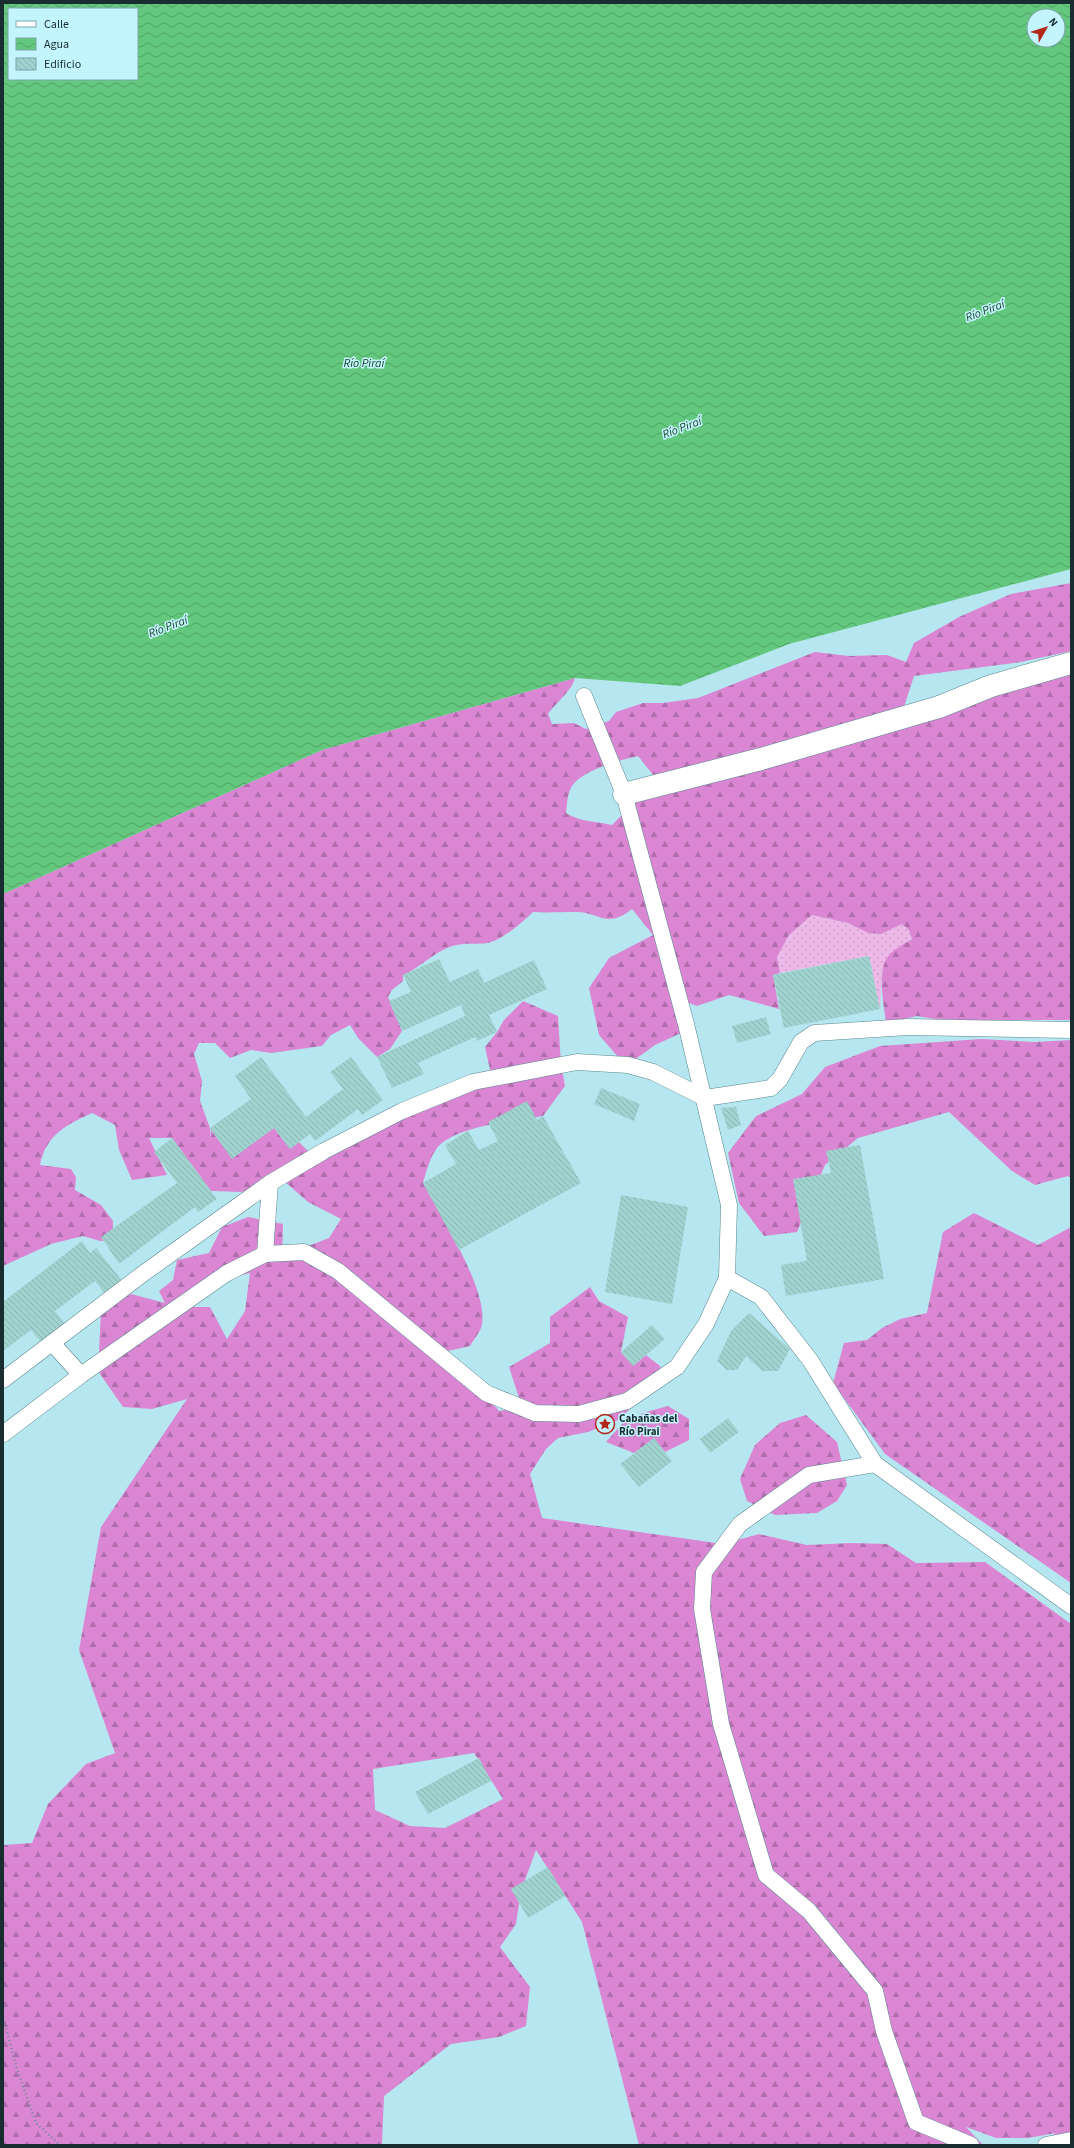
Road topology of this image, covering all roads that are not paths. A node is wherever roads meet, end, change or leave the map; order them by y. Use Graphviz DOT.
graph roads {
  1 [pos="1071,662"];
  2 [pos="584,696"];
  3 [pos="624,794"];
  4 [pos="1071,1030"];
  5 [pos="705,1098"];
  6 [pos="270,1183"];
  7 [pos="265,1254"];
  8 [pos="727,1278"];
  9 [pos="52,1343"];
  10 [pos="81,1375"];
  11 [pos="3,1380"];
  12 [pos="3,1434"];
  13 [pos="875,1464"];
  14 [pos="1071,1606"];
  15 [pos="1071,2140"];
  16 [pos="971,2145"];
  17 [pos="1046,2145"];
  1 -- 3 [label="street"];
  2 -- 3 [label="lane"];
  3 -- 5 [label="lane"];
  4 -- 5 [label="lane"];
  5 -- 6 [label="lane"];
  5 -- 8 [label="lane"];
  6 -- 7 [label="lane"];
  6 -- 9 [label="lane"];
  7 -- 8 [label="lane"];
  7 -- 10 [label="lane"];
  8 -- 13 [label="lane"];
  9 -- 10 [label="lane"];
  9 -- 11 [label="lane"];
  10 -- 12 [label="lane"];
  13 -- 14 [label="lane"];
  13 -- 16 [label="lane"];
  15 -- 17 [label="lane"];
}
